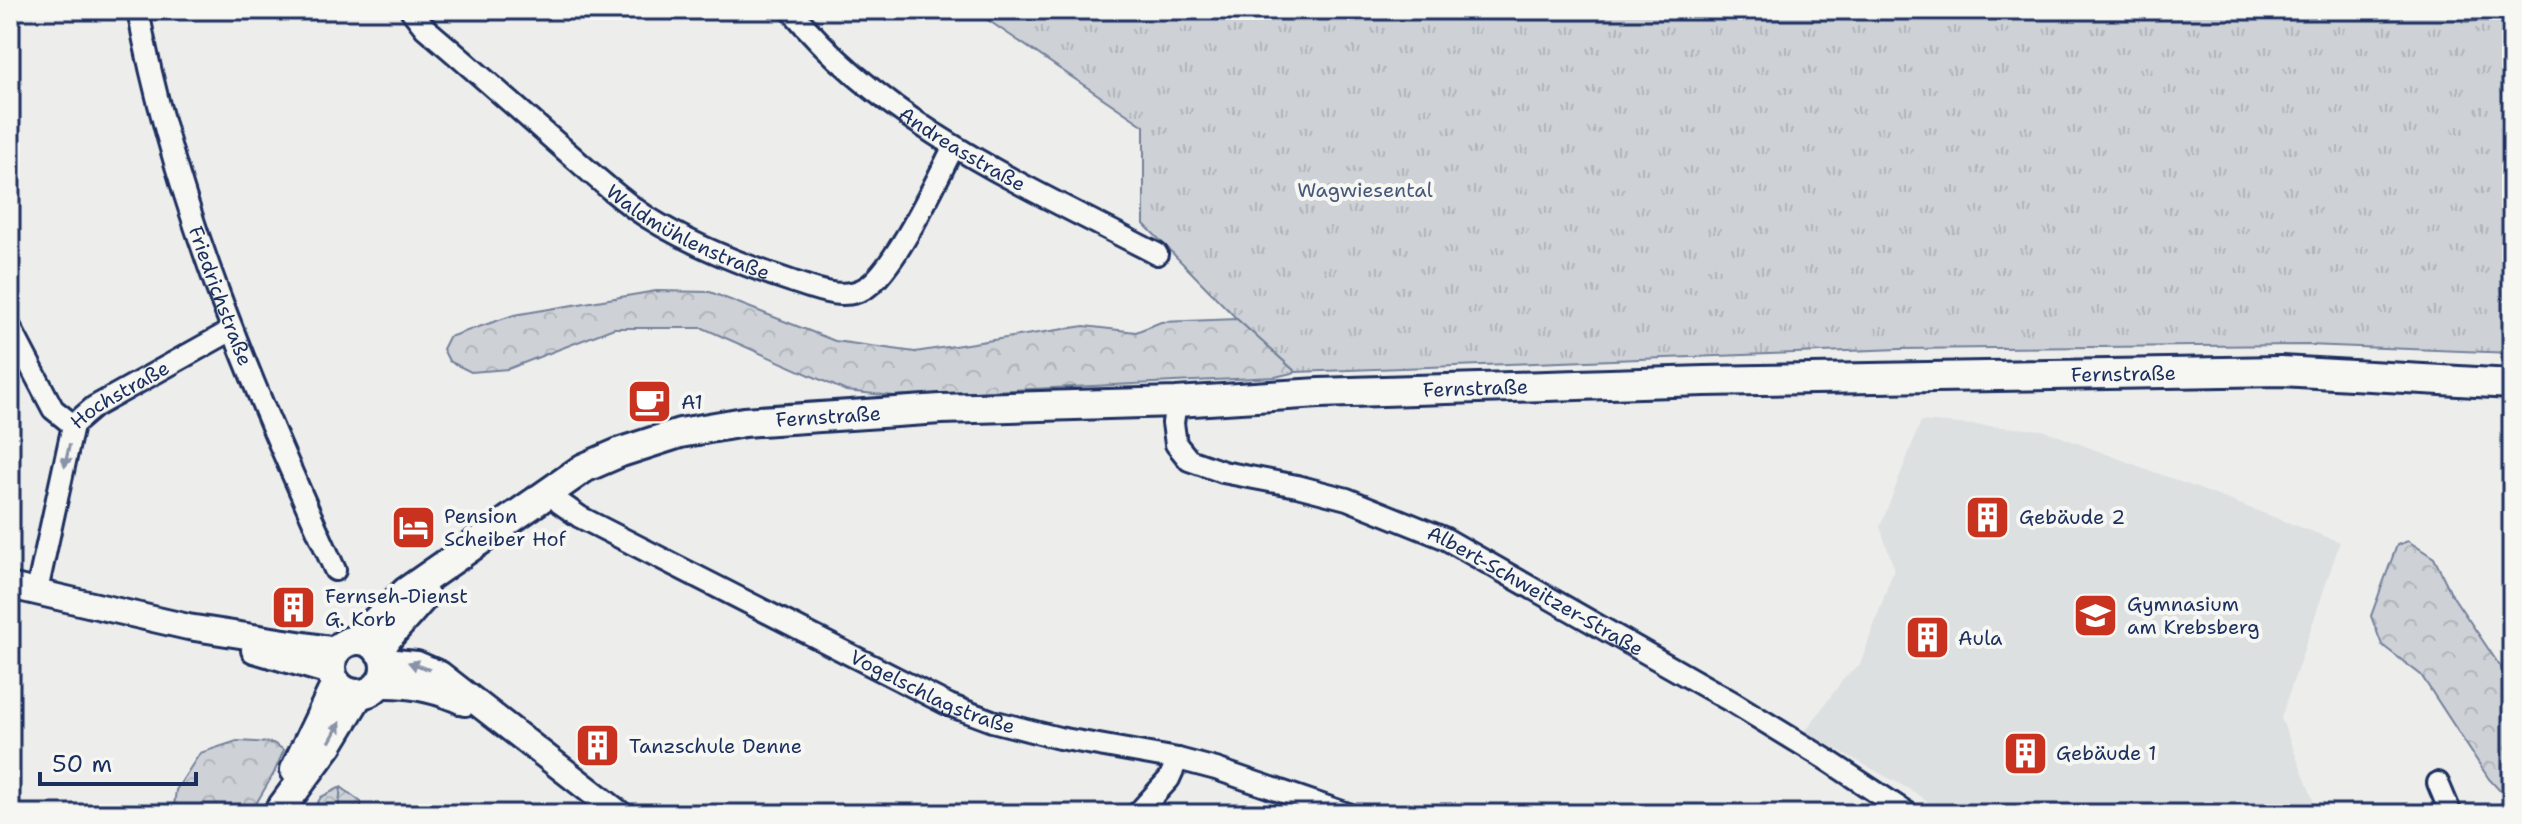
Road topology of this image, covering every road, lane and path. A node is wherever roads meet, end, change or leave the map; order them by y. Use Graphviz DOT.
graph roads {
  1 [pos="138,10"];
  2 [pos="411,10"];
  3 [pos="791,10"];
  4 [pos="953,148"];
  5 [pos="1157,254"];
  6 [pos="10,327"];
  7 [pos="232,330"];
  8 [pos="2512,384"];
  9 [pos="1176,402"];
  10 [pos="73,425"];
  11 [pos="550,491"];
  12 [pos="335,570"];
  13 [pos="10,586"];
  14 [pos="37,591"];
  15 [pos="358,668"];
  16 [pos="1178,759"];
  17 [pos="2438,783"];
  18 [pos="276,814"];
  19 [pos="620,814"];
  20 [pos="1137,814"];
  21 [pos="1348,814"];
  22 [pos="1909,814"];
  23 [pos="2451,814"];
  1 -- 7 [label="street, Friedrichstraße"];
  2 -- 4 [label="street, Waldmühlenstraße"];
  3 -- 4 [label="street, Andreasstraße"];
  4 -- 5 [label="street, Andreasstraße"];
  6 -- 10 [label="street"];
  7 -- 10 [label="street, Hochstraße"];
  7 -- 12 [label="street, Friedrichstraße"];
  8 -- 9 [label="main road, Fernstraße"];
  9 -- 11 [label="main road, Fernstraße"];
  9 -- 22 [label="street, Albert-Schweitzer-Straße"];
  10 -- 14 [label="street, Hochstraße, one-way"];
  11 -- 15 [label="main road, Fernstraße"];
  11 -- 16 [label="street, Vogelschlagstraße"];
  13 -- 14 [label="street"];
  14 -- 15 [label="street"];
  15 -- 18 [label="main road, Fernstraße"];
  15 -- 19 [label="street"];
  16 -- 20 [label="street"];
  16 -- 21 [label="street, Vogelschlagstraße"];
  17 -- 23 [label="street"];
}
